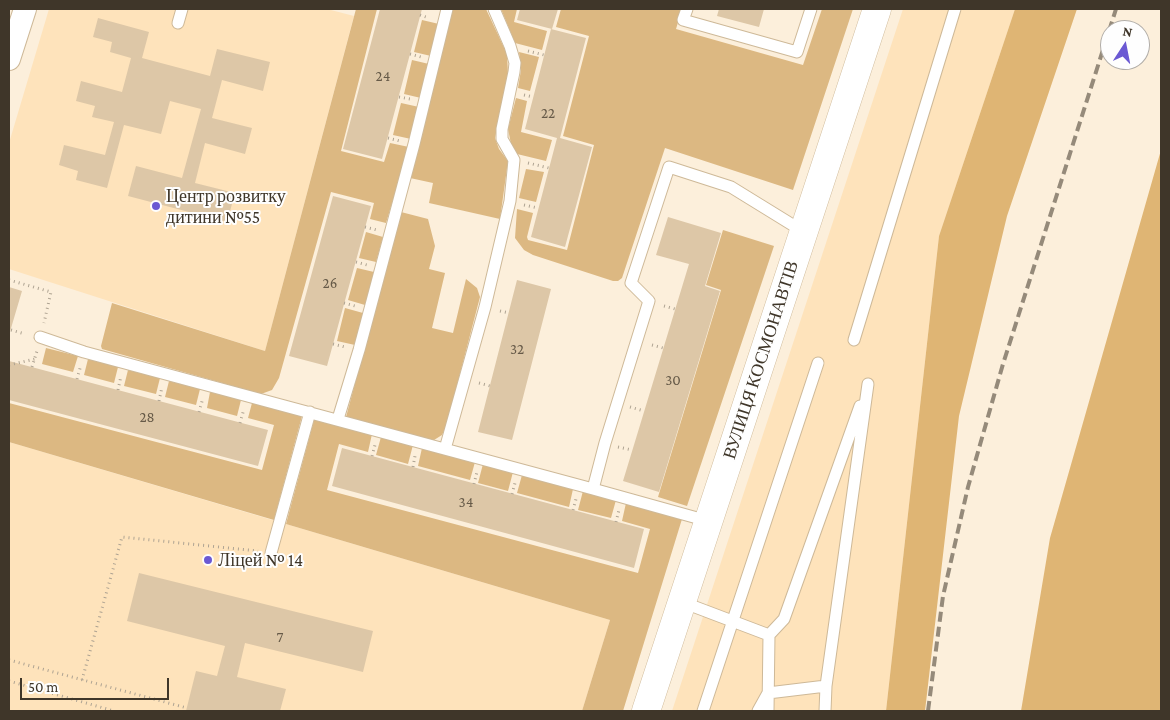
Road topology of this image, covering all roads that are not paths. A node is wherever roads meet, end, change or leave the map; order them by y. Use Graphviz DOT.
graph roads {
  1 [pos="25,9"];
  2 [pos="182,9"];
  3 [pos="447,9"];
  4 [pos="494,9"];
  5 [pos="687,9"];
  6 [pos="811,9"];
  7 [pos="877,9"];
  8 [pos="955,9"];
  9 [pos="178,23"];
  10 [pos="9,59"];
  11 [pos="804,232"];
  12 [pos="40,338"];
  13 [pos="854,340"];
  14 [pos="818,363"];
  15 [pos="310,412"];
  16 [pos="338,419"];
  17 [pos="445,449"];
  18 [pos="593,489"];
  19 [pos="708,521"];
  20 [pos="271,553"];
  21 [pos="682,602"];
  22 [pos="732,620"];
  23 [pos="769,635"];
  24 [pos="826,686"];
  25 [pos="768,693"];
  26 [pos="646,711"];
  27 [pos="703,711"];
  28 [pos="758,711"];
  29 [pos="768,711"];
  30 [pos="825,711"];
  1 -- 10 [label="street"];
  2 -- 9 [label="lane"];
  3 -- 16 [label="lane"];
  4 -- 17 [label="lane"];
  5 -- 6 [label="lane"];
  7 -- 11 [label="street, ВУЛИЦЯ КОСМОНАВТІВ"];
  8 -- 13 [label="lane"];
  11 -- 18 [label="lane"];
  11 -- 19 [label="street, ВУЛИЦЯ КОСМОНАВТІВ"];
  12 -- 15 [label="lane"];
  14 -- 22 [label="lane"];
  15 -- 16 [label="lane"];
  15 -- 20 [label="lane"];
  16 -- 17 [label="lane"];
  17 -- 18 [label="lane"];
  18 -- 19 [label="lane"];
  19 -- 21 [label="street, ВУЛИЦЯ КОСМОНАВТІВ"];
  21 -- 22 [label="lane"];
  21 -- 26 [label="street, ВУЛИЦЯ КОСМОНАВТІВ"];
  22 -- 23 [label="lane"];
  22 -- 27 [label="lane"];
  23 -- 24 [label="lane"];
  23 -- 25 [label="lane"];
  24 -- 25 [label="lane"];
  24 -- 30 [label="lane"];
  25 -- 28 [label="lane"];
  25 -- 29 [label="lane"];
}
